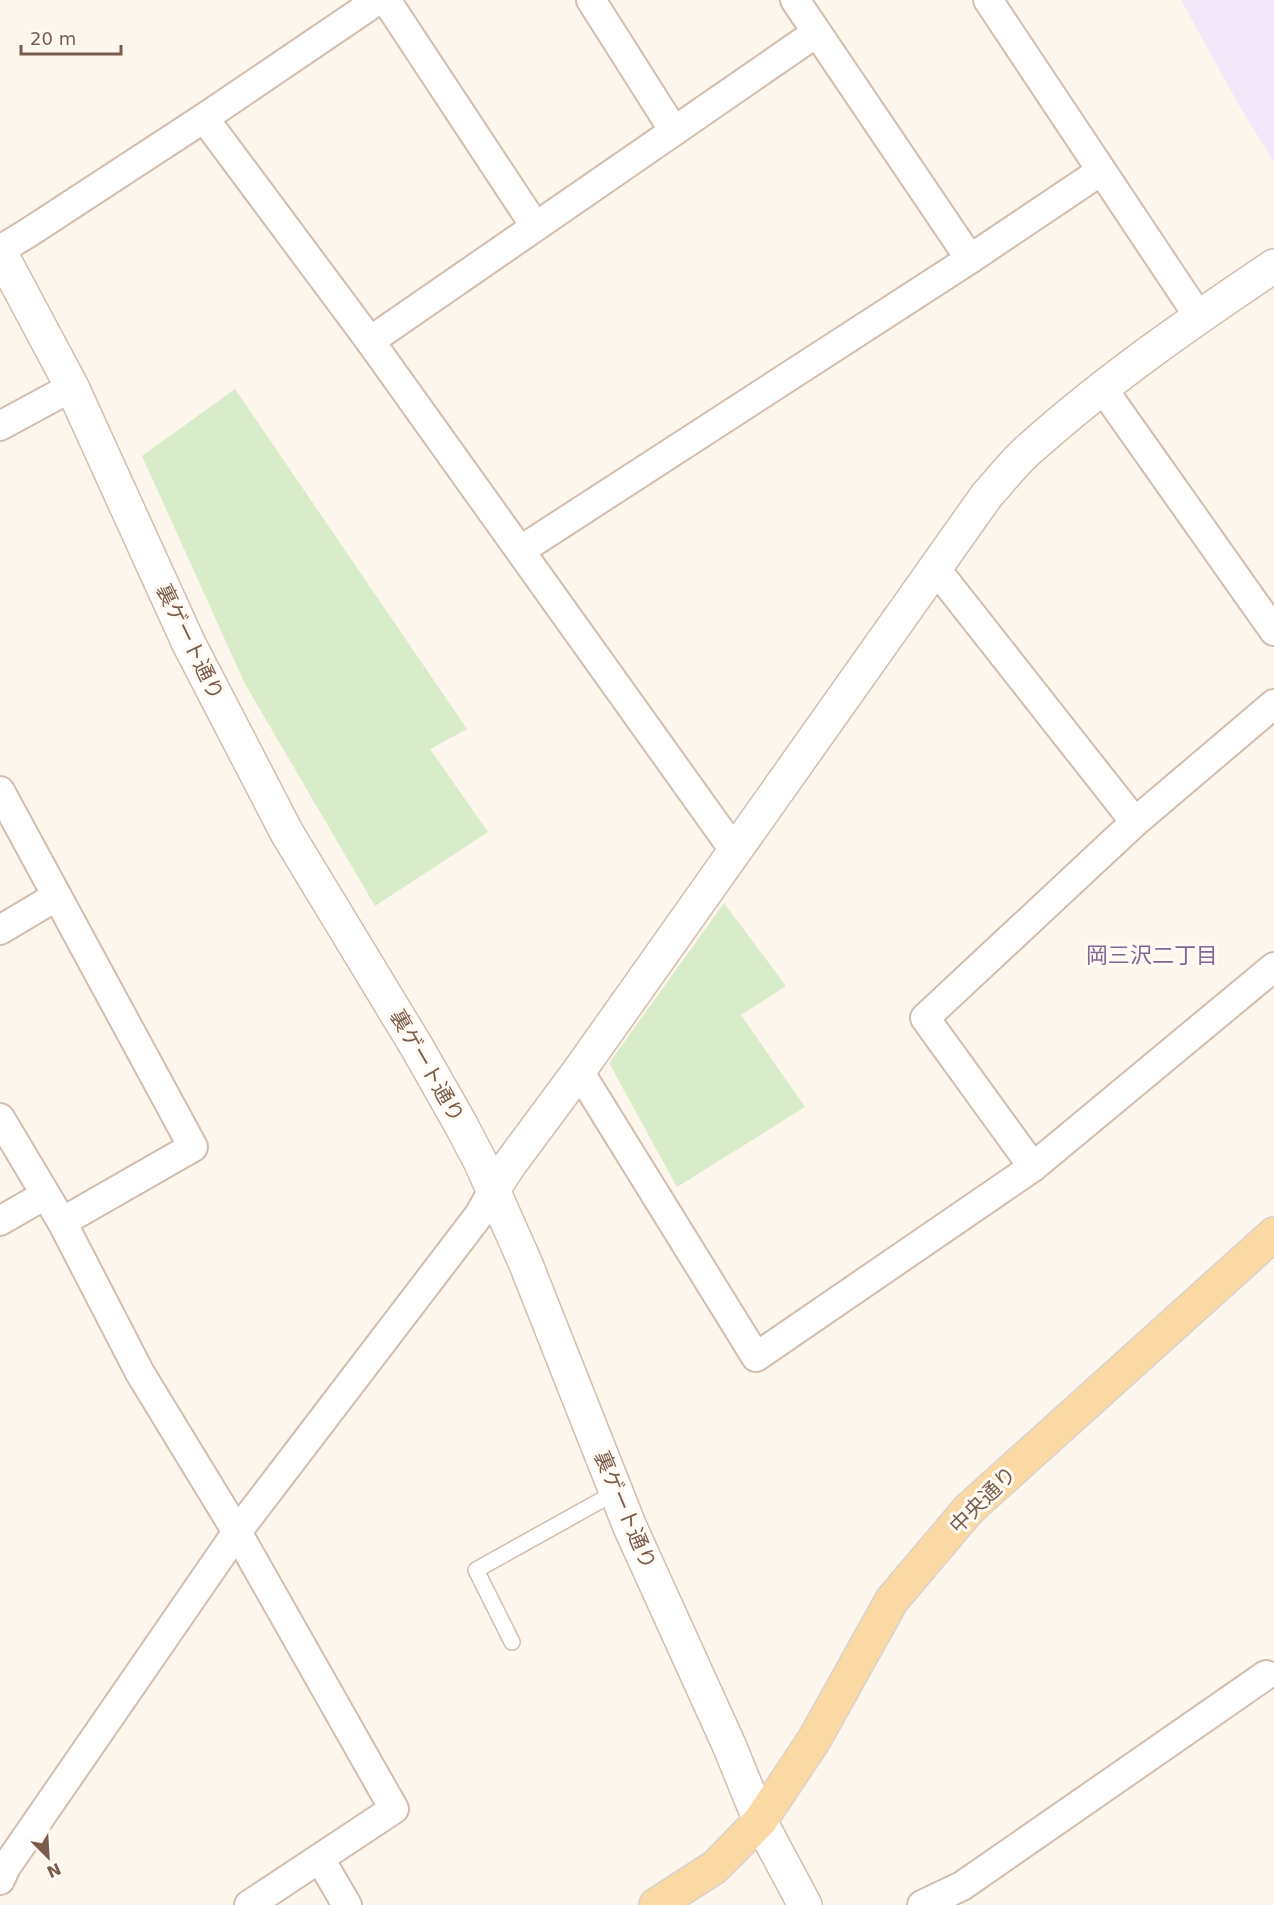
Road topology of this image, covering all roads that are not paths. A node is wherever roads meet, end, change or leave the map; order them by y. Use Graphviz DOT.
graph roads {
  1 [pos="591,0"];
  2 [pos="795,0"];
  3 [pos="988,0"];
  4 [pos="372,2"];
  5 [pos="816,33"];
  6 [pos="204,118"];
  7 [pos="674,131"];
  8 [pos="1101,171"];
  9 [pos="536,226"];
  10 [pos="0,251"];
  11 [pos="970,259"];
  12 [pos="1274,266"];
  13 [pos="1199,316"];
  14 [pos="370,341"];
  15 [pos="72,387"];
  16 [pos="1103,389"];
  17 [pos="0,426"];
  18 [pos="521,550"];
  19 [pos="935,568"];
  20 [pos="1274,631"];
  21 [pos="1274,704"];
  22 [pos="0,791"];
  23 [pos="1135,822"];
  24 [pos="734,850"];
  25 [pos="57,896"];
  26 [pos="0,930"];
  27 [pos="1274,967"];
  28 [pos="579,1071"];
  29 [pos="0,1118"];
  30 [pos="1033,1167"];
  31 [pos="493,1190"];
  32 [pos="45,1195"];
  33 [pos="0,1221"];
  34 [pos="62,1222"];
  35 [pos="1274,1234"];
  36 [pos="616,1492"];
  37 [pos="237,1532"];
  38 [pos="512,1642"];
  39 [pos="1266,1675"];
  40 [pos="760,1821"];
  41 [pos="320,1859"];
  42 [pos="0,1880"];
  43 [pos="249,1905"];
  44 [pos="347,1905"];
  45 [pos="656,1905"];
  46 [pos="805,1905"];
  47 [pos="922,1905"];
  1 -- 7 [label="street"];
  2 -- 5 [label="street"];
  3 -- 8 [label="street"];
  4 -- 6 [label="street"];
  4 -- 9 [label="street"];
  5 -- 7 [label="street"];
  5 -- 11 [label="street"];
  6 -- 10 [label="street"];
  6 -- 14 [label="street"];
  7 -- 9 [label="street"];
  8 -- 11 [label="street"];
  8 -- 13 [label="street"];
  9 -- 14 [label="street"];
  10 -- 15 [label="street, 裏ゲート通り"];
  11 -- 18 [label="street"];
  12 -- 13 [label="street"];
  13 -- 16 [label="street"];
  14 -- 18 [label="street"];
  15 -- 17 [label="street"];
  15 -- 31 [label="street, 裏ゲート通り"];
  16 -- 19 [label="street"];
  16 -- 20 [label="street"];
  18 -- 24 [label="street"];
  19 -- 23 [label="street"];
  19 -- 24 [label="street"];
  21 -- 23 [label="street"];
  22 -- 25 [label="street"];
  23 -- 30 [label="street"];
  24 -- 28 [label="street"];
  25 -- 26 [label="street"];
  25 -- 34 [label="street"];
  27 -- 30 [label="street"];
  28 -- 30 [label="street"];
  28 -- 31 [label="street"];
  29 -- 32 [label="street"];
  31 -- 36 [label="street, 裏ゲート通り"];
  31 -- 37 [label="street"];
  32 -- 33 [label="street"];
  32 -- 34 [label="street"];
  34 -- 37 [label="street"];
  35 -- 40 [label="main road, 中央通り"];
  36 -- 38 [label="lane"];
  36 -- 40 [label="street, 裏ゲート通り"];
  37 -- 41 [label="street"];
  37 -- 42 [label="street"];
  39 -- 47 [label="street"];
  40 -- 45 [label="main road, 中央通り"];
  40 -- 46 [label="street, 裏ゲート通り"];
  41 -- 43 [label="street"];
  41 -- 44 [label="street"];
}
